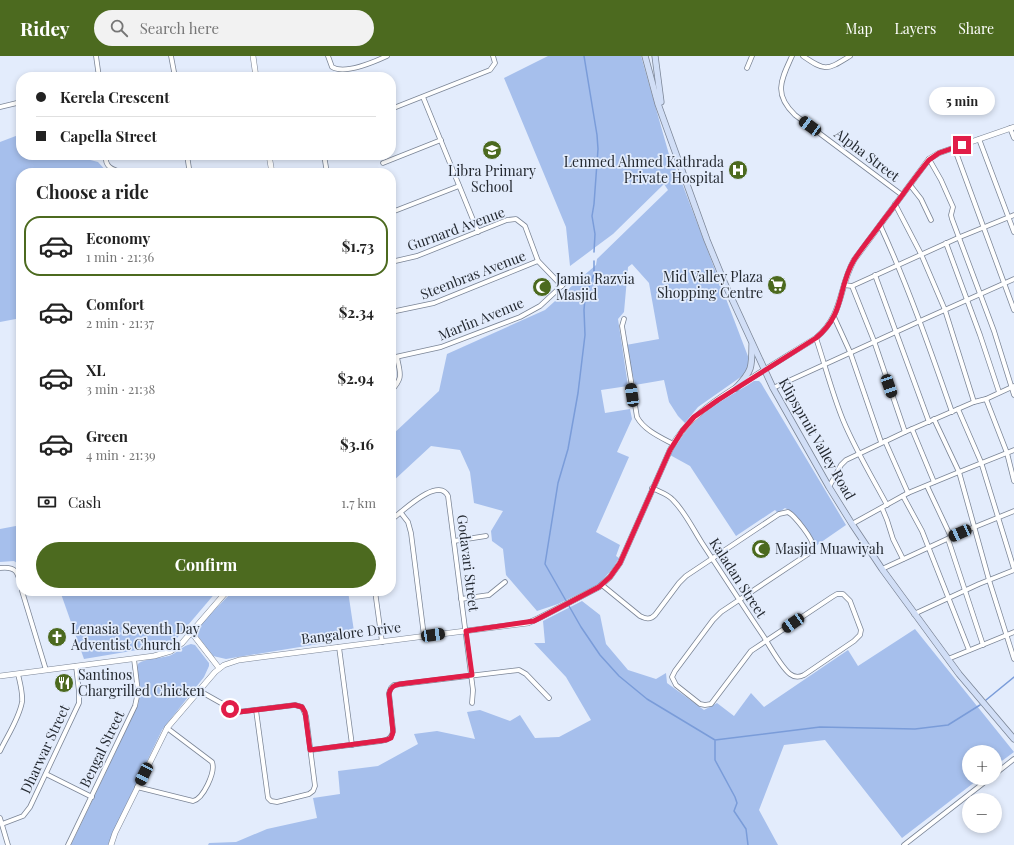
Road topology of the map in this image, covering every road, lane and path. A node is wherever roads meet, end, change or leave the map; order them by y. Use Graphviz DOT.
graph roads {
  1 [pos="96,56"];
  2 [pos="171,56"];
  3 [pos="253,56"];
  4 [pos="328,56"];
  5 [pos="387,56"];
  6 [pos="493,56"];
  7 [pos="645,56"];
  8 [pos="655,56"];
  9 [pos="752,56"];
  10 [pos="792,56"];
  11 [pos="803,56"];
  12 [pos="850,56"];
  13 [pos="747,68"];
  14 [pos="98,72"];
  15 [pos="173,72"];
  16 [pos="255,72"];
  17 [pos="423,97"];
  18 [pos="16,103"];
  19 [pos="0,107"];
  20 [pos="396,107"];
  21 [pos="663,115"];
  22 [pos="1012,128"];
  23 [pos="1014,138"];
  24 [pos="979,139"];
  25 [pos="441,140"];
  26 [pos="954,148"];
  27 [pos="396,158"];
  28 [pos="391,160"];
  29 [pos="929,160"];
  30 [pos="383,163"];
  31 [pos="910,185"];
  32 [pos="459,186"];
  33 [pos="902,195"];
  34 [pos="895,204"];
  35 [pos="396,210"];
  36 [pos="1014,215"];
  37 [pos="1009,217"];
  38 [pos="931,220"];
  39 [pos="880,225"];
  40 [pos="983,227"];
  41 [pos="478,232"];
  42 [pos="1014,232"];
  43 [pos="960,237"];
  44 [pos="946,243"];
  45 [pos="921,254"];
  46 [pos="396,261"];
  47 [pos="538,262"];
  48 [pos="898,264"];
  49 [pos="875,275"];
  50 [pos="1014,279"];
  51 [pos="568,280"];
  52 [pos="1004,283"];
  53 [pos="562,286"];
  54 [pos="844,286"];
  55 [pos="852,286"];
  56 [pos="980,293"];
  57 [pos="967,299"];
  58 [pos="945,310"];
  59 [pos="1014,310"];
  60 [pos="396,311"];
  61 [pos="834,317"];
  62 [pos="624,319"];
  63 [pos="920,320"];
  64 [pos="897,331"];
  65 [pos="816,338"];
  66 [pos="874,341"];
  67 [pos="752,344"];
  68 [pos="850,352"];
  69 [pos="397,357"];
  70 [pos="825,365"];
  71 [pos="765,370"];
  72 [pos="396,384"];
  73 [pos="1013,386"];
  74 [pos="736,388"];
  75 [pos="773,388"];
  76 [pos="999,392"];
  77 [pos="1014,395"];
  78 [pos="986,399"];
  79 [pos="974,402"];
  80 [pos="958,409"];
  81 [pos="952,412"];
  82 [pos="934,419"];
  83 [pos="929,422"];
  84 [pos="912,429"];
  85 [pos="905,432"];
  86 [pos="883,442"];
  87 [pos="672,444"];
  88 [pos="1014,450"];
  89 [pos="1007,453"];
  90 [pos="859,454"];
  91 [pos="981,462"];
  92 [pos="958,472"];
  93 [pos="1014,481"];
  94 [pos="934,482"];
  95 [pos="927,486"];
  96 [pos="830,487"];
  97 [pos="652,488"];
  98 [pos="908,494"];
  99 [pos="903,496"];
  100 [pos="887,505"];
  101 [pos="882,508"];
  102 [pos="1014,511"];
  103 [pos="401,513"];
  104 [pos="396,516"];
  105 [pos="999,518"];
  106 [pos="852,524"];
  107 [pos="975,527"];
  108 [pos="486,536"];
  109 [pos="949,538"];
  110 [pos="454,542"];
  111 [pos="929,548"];
  112 [pos="712,559"];
  113 [pos="903,559"];
  114 [pos="0,568"];
  115 [pos="882,569"];
  116 [pos="1014,570"];
  117 [pos="16,573"];
  118 [pos="989,580"];
  119 [pos="506,582"];
  120 [pos="602,585"];
  121 [pos="965,590"];
  122 [pos="24,596"];
  123 [pos="223,596"];
  124 [pos="376,596"];
  125 [pos="948,598"];
  126 [pos="461,599"];
  127 [pos="740,600"];
  128 [pos="914,614"];
  129 [pos="466,631"];
  130 [pos="191,632"];
  131 [pos="1014,632"];
  132 [pos="1007,635"];
  133 [pos="424,636"];
  134 [pos="766,641"];
  135 [pos="382,642"];
  136 [pos="983,645"];
  137 [pos="340,647"];
  138 [pos="969,650"];
  139 [pos="134,659"];
  140 [pos="948,659"];
  141 [pos="1014,659"];
  142 [pos="76,666"];
  143 [pos="219,668"];
  144 [pos="46,670"];
  145 [pos="18,674"];
  146 [pos="472,675"];
  147 [pos="0,676"];
  148 [pos="198,690"];
  149 [pos="549,698"];
  150 [pos="472,704"];
  151 [pos="256,710"];
  152 [pos="167,728"];
  153 [pos="1014,739"];
  154 [pos="1,745"];
  155 [pos="352,745"];
  156 [pos="310,750"];
  157 [pos="0,751"];
  158 [pos="1014,759"];
  159 [pos="1002,768"];
  160 [pos="46,774"];
  161 [pos="981,785"];
  162 [pos="137,787"];
  163 [pos="92,797"];
  164 [pos="0,818"];
  165 [pos="2,824"];
  166 [pos="8,845"];
  167 [pos="68,845"];
  168 [pos="111,845"];
  169 [pos="904,845"];
  1 -- 14 [label="street"];
  2 -- 15 [label="street"];
  3 -- 16 [label="street"];
  4 -- 5 [label="street"];
  6 -- 17 [label="street"];
  7 -- 21 [label="main road, Klipspruit Valley Road"];
  8 -- 21 [label="main road, Klipspruit Valley Road"];
  9 -- 13 [label="street"];
  10 -- 33 [label="street, Alpha Street"];
  11 -- 12 [label="street"];
  17 -- 20 [label="street"];
  17 -- 25 [label="street"];
  18 -- 19 [label="street"];
  21 -- 67 [label="main road, Klipspruit Valley Road"];
  22 -- 23 [label="street"];
  22 -- 24 [label="street"];
  24 -- 26 [label="street"];
  24 -- 37 [label="street"];
  25 -- 27 [label="street"];
  25 -- 32 [label="street"];
  26 -- 29 [label="street"];
  26 -- 40 [label="street"];
  28 -- 30 [label="street"];
  29 -- 31 [label="street"];
  29 -- 43 [label="street"];
  31 -- 33 [label="street"];
  31 -- 38 [label="street"];
  32 -- 35 [label="street"];
  32 -- 41 [label="street"];
  33 -- 34 [label="street"];
  34 -- 39 [label="street"];
  34 -- 45 [label="street"];
  36 -- 37 [label="street"];
  37 -- 40 [label="street"];
  37 -- 42 [label="street"];
  39 -- 48 [label="street"];
  39 -- 54 [label="street"];
  40 -- 43 [label="street"];
  40 -- 52 [label="street"];
  41 -- 46 [label="street, Gurnard Avenue"];
  41 -- 47 [label="street, Gurnard Avenue"];
  43 -- 44 [label="street"];
  43 -- 56 [label="street"];
  44 -- 45 [label="street"];
  44 -- 57 [label="street"];
  45 -- 48 [label="street"];
  45 -- 58 [label="street"];
  47 -- 53 [label="street, Gurnard Avenue"];
  47 -- 60 [label="street, Steenbras Avenue"];
  48 -- 49 [label="street"];
  48 -- 63 [label="street"];
  49 -- 55 [label="street"];
  49 -- 64 [label="street"];
  50 -- 52 [label="street"];
  51 -- 53 [label="street, Marlin Avenue"];
  52 -- 56 [label="street"];
  52 -- 59 [label="street"];
  53 -- 69 [label="street, Marlin Avenue"];
  54 -- 55 [label="street"];
  54 -- 61 [label="street"];
  55 -- 66 [label="street"];
  56 -- 57 [label="street"];
  56 -- 73 [label="street"];
  57 -- 58 [label="street"];
  57 -- 76 [label="street"];
  58 -- 63 [label="street"];
  58 -- 79 [label="street"];
  61 -- 65 [label="street, Bangalore Drive"];
  61 -- 68 [label="street"];
  62 -- 87 [label="street"];
  63 -- 64 [label="street"];
  63 -- 81 [label="street"];
  64 -- 66 [label="street"];
  64 -- 83 [label="street"];
  65 -- 70 [label="street"];
  65 -- 71 [label="street, Bangalore Drive"];
  66 -- 68 [label="street"];
  66 -- 85 [label="street"];
  67 -- 71 [label="main road, Klipspruit Valley Road"];
  67 -- 74 [label="main road"];
  68 -- 70 [label="street"];
  68 -- 86 [label="street"];
  69 -- 72 [label="street"];
  70 -- 75 [label="street"];
  70 -- 90 [label="street"];
  71 -- 74 [label="street, Bangalore Drive"];
  71 -- 75 [label="main road, Klipspruit Valley Road"];
  73 -- 76 [label="street"];
  73 -- 77 [label="street"];
  74 -- 87 [label="street, Bangalore Drive"];
  75 -- 96 [label="main road, Klipspruit Valley Road"];
  76 -- 78 [label="street"];
  78 -- 79 [label="street"];
  78 -- 89 [label="street"];
  79 -- 80 [label="street"];
  80 -- 81 [label="street"];
  80 -- 91 [label="street"];
  81 -- 82 [label="street"];
  82 -- 83 [label="street"];
  82 -- 92 [label="street"];
  83 -- 84 [label="street"];
  84 -- 85 [label="street"];
  84 -- 94 [label="street"];
  85 -- 86 [label="street"];
  86 -- 90 [label="street"];
  86 -- 98 [label="street"];
  87 -- 97 [label="street, Bangalore Drive"];
  88 -- 89 [label="street"];
  89 -- 91 [label="street"];
  89 -- 93 [label="street"];
  90 -- 96 [label="street"];
  90 -- 100 [label="street"];
  91 -- 92 [label="street"];
  91 -- 105 [label="street"];
  92 -- 94 [label="street"];
  92 -- 107 [label="street"];
  94 -- 95 [label="street"];
  95 -- 98 [label="street"];
  95 -- 109 [label="street"];
  96 -- 106 [label="main road, Klipspruit Valley Road"];
  97 -- 112 [label="street, Kaladan Street"];
  97 -- 120 [label="street, Bangalore Drive"];
  98 -- 99 [label="street"];
  99 -- 100 [label="street"];
  99 -- 111 [label="street"];
  100 -- 101 [label="street"];
  101 -- 106 [label="street"];
  101 -- 113 [label="street"];
  102 -- 105 [label="street"];
  103 -- 104 [label="street, Godavari Street"];
  103 -- 110 [label="street, Godavari Street"];
  103 -- 133 [label="street"];
  105 -- 107 [label="street"];
  105 -- 116 [label="street"];
  106 -- 115 [label="main road, Klipspruit Valley Road"];
  107 -- 109 [label="street"];
  107 -- 118 [label="street"];
  108 -- 110 [label="street"];
  109 -- 111 [label="street"];
  109 -- 121 [label="street"];
  110 -- 126 [label="street, Godavari Street"];
  111 -- 113 [label="street"];
  111 -- 125 [label="street"];
  112 -- 120 [label="street"];
  112 -- 127 [label="street, Kaladan Street"];
  112 -- 127 [label="street"];
  113 -- 115 [label="street"];
  114 -- 117 [label="street"];
  115 -- 128 [label="main road, Klipspruit Valley Road"];
  116 -- 118 [label="street"];
  118 -- 121 [label="street"];
  118 -- 132 [label="street"];
  119 -- 126 [label="street"];
  120 -- 129 [label="street, Bangalore Drive"];
  121 -- 125 [label="street"];
  121 -- 136 [label="street"];
  122 -- 144 [label="street"];
  123 -- 130 [label="street"];
  124 -- 135 [label="street"];
  125 -- 128 [label="street"];
  125 -- 138 [label="street"];
  126 -- 129 [label="street, Godavari Street"];
  127 -- 134 [label="street, Kaladan Street"];
  127 -- 134 [label="street"];
  128 -- 140 [label="main road, Klipspruit Valley Road"];
  129 -- 133 [label="street, Bangalore Drive"];
  129 -- 146 [label="street, Godavari Street"];
  130 -- 139 [label="street"];
  130 -- 143 [label="street"];
  131 -- 132 [label="street"];
  132 -- 136 [label="street"];
  132 -- 141 [label="street"];
  133 -- 135 [label="street, Bangalore Drive"];
  134 -- 134 [label="street, Kaladan Street"];
  135 -- 137 [label="street, Bangalore Drive"];
  136 -- 138 [label="street"];
  137 -- 143 [label="street, Bangalore Drive"];
  137 -- 155 [label="street"];
  138 -- 140 [label="street"];
  139 -- 142 [label="street"];
  139 -- 163 [label="street, Bengal Street"];
  140 -- 153 [label="main road, Klipspruit Valley Road"];
  142 -- 144 [label="street"];
  142 -- 160 [label="street, Dharwar Street"];
  143 -- 148 [label="street, Bangalore Drive"];
  144 -- 145 [label="street"];
  145 -- 147 [label="street"];
  145 -- 154 [label="street"];
  146 -- 149 [label="street"];
  146 -- 150 [label="street, Godavari Street"];
  146 -- 155 [label="street"];
  148 -- 151 [label="street"];
  148 -- 152 [label="street, Bangalore Drive"];
  151 -- 156 [label="street"];
  151 -- 156 [label="street"];
  152 -- 162 [label="street, Bangalore Drive"];
  152 -- 162 [label="street"];
  154 -- 157 [label="street"];
  155 -- 156 [label="street"];
  158 -- 159 [label="street"];
  160 -- 163 [label="street"];
  160 -- 165 [label="street, Dharwar Street"];
  161 -- 169 [label="street"];
  162 -- 168 [label="street, Bangalore Drive"];
  163 -- 167 [label="street, Bengal Street"];
  164 -- 165 [label="street"];
  165 -- 166 [label="street"];
}
